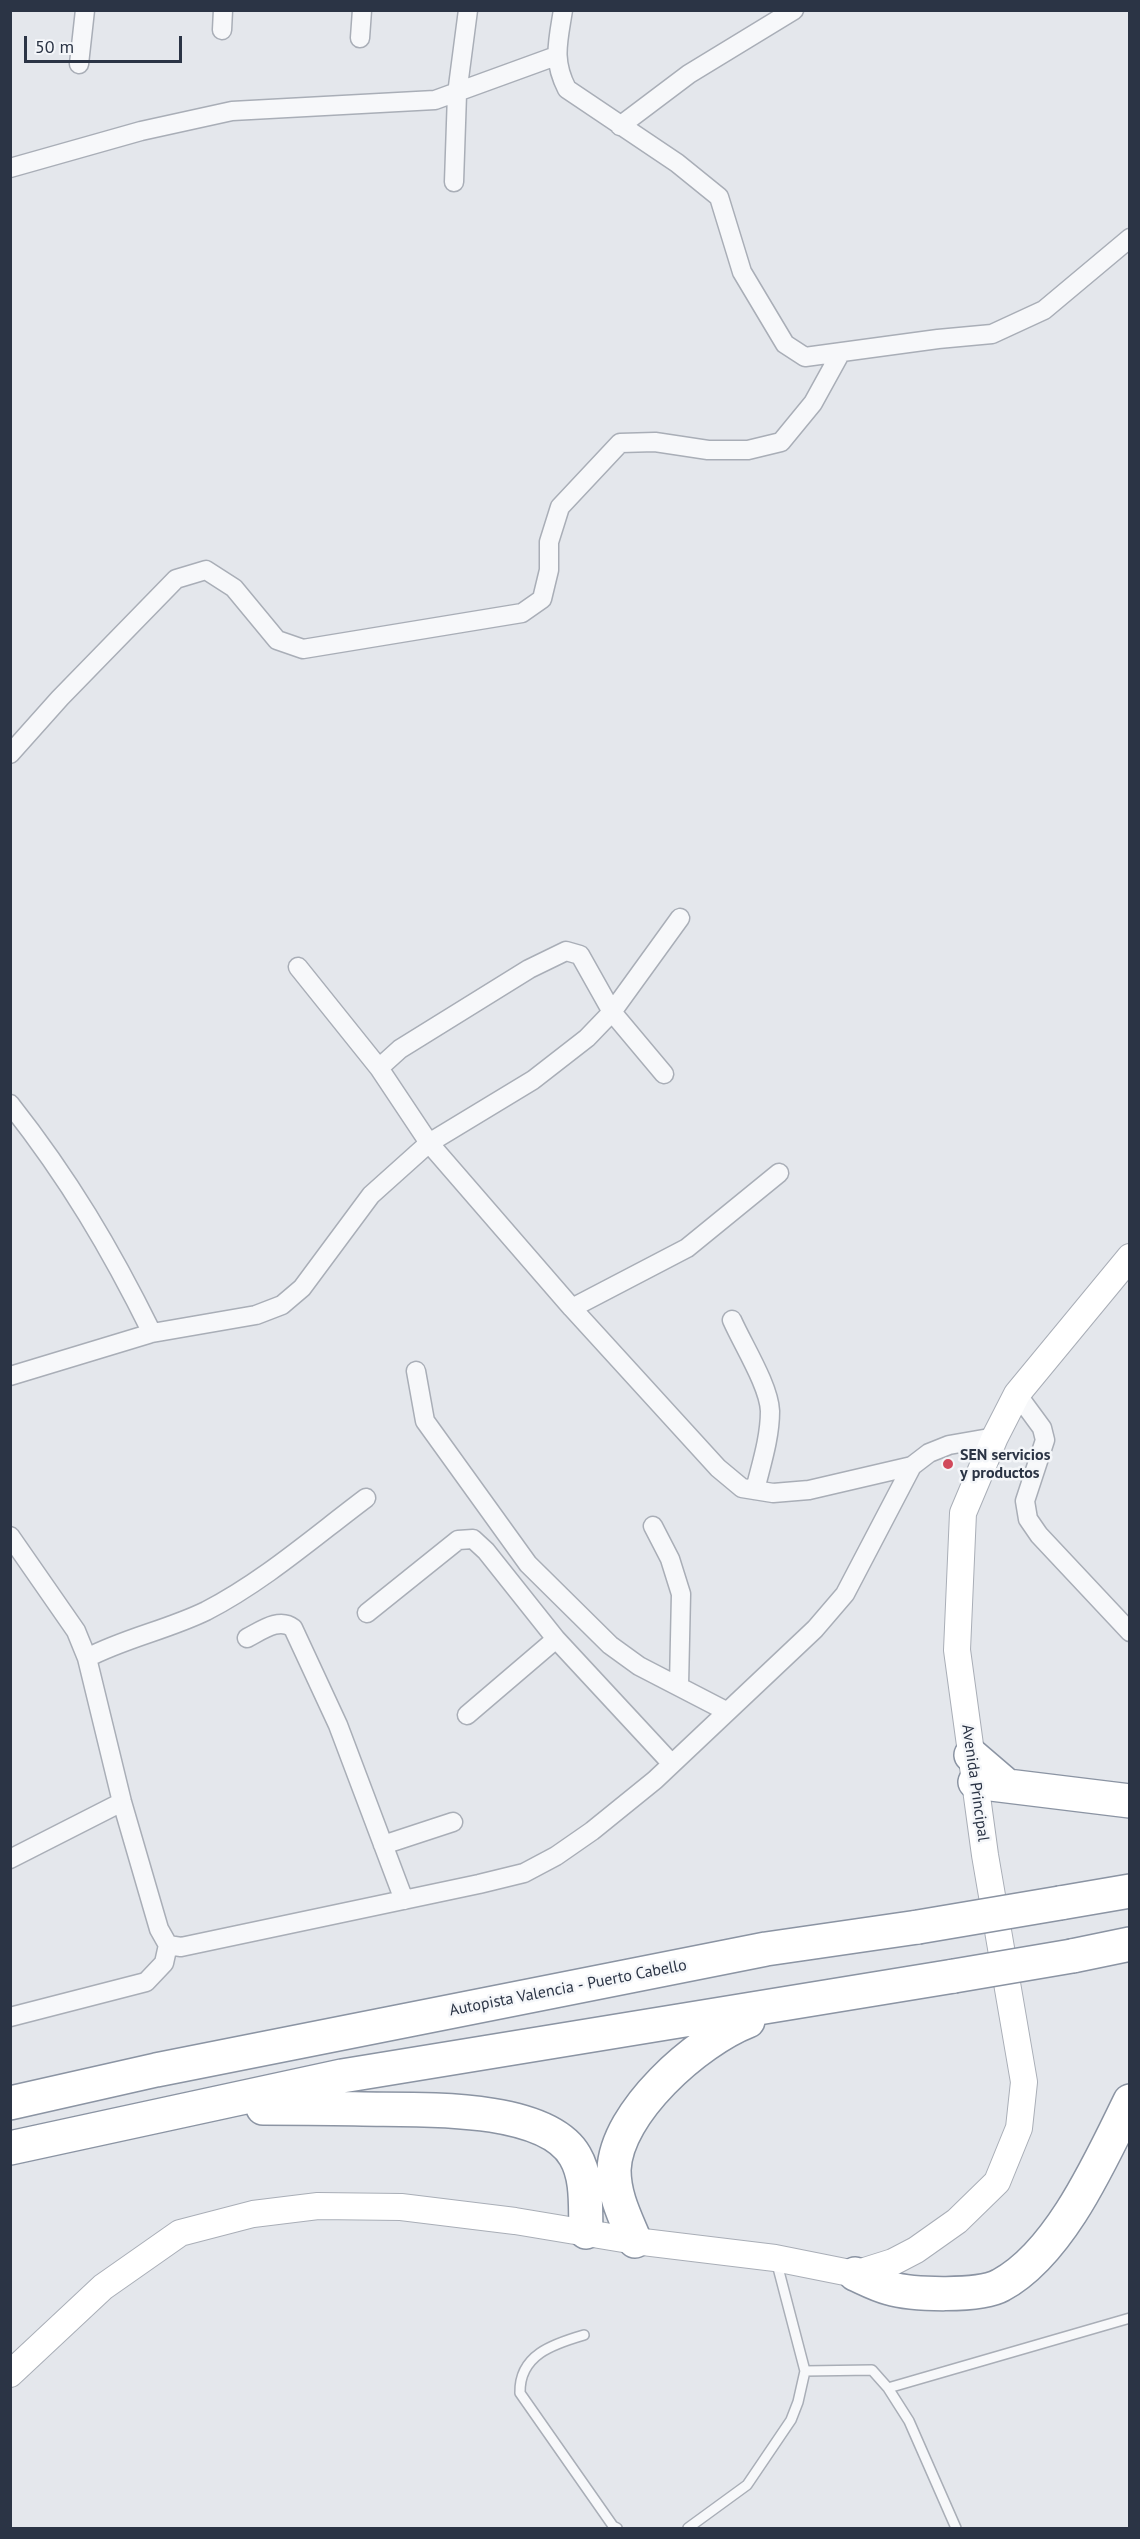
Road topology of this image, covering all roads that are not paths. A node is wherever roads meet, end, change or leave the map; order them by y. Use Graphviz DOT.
graph roads {
  1 [pos="86,10"];
  2 [pos="223,10"];
  3 [pos="362,10"];
  4 [pos="468,10"];
  5 [pos="563,10"];
  6 [pos="794,10"];
  7 [pos="222,30"];
  8 [pos="360,38"];
  9 [pos="556,56"];
  10 [pos="79,64"];
  11 [pos="457,94"];
  12 [pos="620,126"];
  13 [pos="10,168"];
  14 [pos="454,182"];
  15 [pos="1130,238"];
  16 [pos="840,354"];
  17 [pos="10,754"];
  18 [pos="680,918"];
  19 [pos="298,967"];
  20 [pos="612,1012"];
  21 [pos="379,1068"];
  22 [pos="664,1074"];
  23 [pos="10,1104"];
  24 [pos="429,1143"];
  25 [pos="779,1173"];
  26 [pos="1130,1257"];
  27 [pos="572,1308"];
  28 [pos="732,1320"];
  29 [pos="152,1333"];
  30 [pos="416,1371"];
  31 [pos="10,1376"];
  32 [pos="1017,1394"];
  33 [pos="995,1437"];
  34 [pos="912,1466"];
  35 [pos="755,1490"];
  36 [pos="366,1498"];
  37 [pos="652,1526"];
  38 [pos="10,1536"];
  39 [pos="367,1613"];
  40 [pos="1130,1632"];
  41 [pos="247,1638"];
  42 [pos="556,1639"];
  43 [pos="87,1658"];
  44 [pos="679,1685"];
  45 [pos="726,1711"];
  46 [pos="467,1715"];
  47 [pos="672,1764"];
  48 [pos="984,1774"];
  49 [pos="1130,1801"];
  50 [pos="122,1802"];
  51 [pos="453,1822"];
  52 [pos="383,1845"];
  53 [pos="10,1859"];
  54 [pos="1130,1891"];
  55 [pos="404,1900"];
  56 [pos="1130,1944"];
  57 [pos="168,1945"];
  58 [pos="808,2002"];
  59 [pos="10,2017"];
  60 [pos="1130,2101"];
  61 [pos="10,2103"];
  62 [pos="189,2110"];
  63 [pos="10,2148"];
  64 [pos="586,2232"];
  65 [pos="635,2241"];
  66 [pos="776,2259"];
  67 [pos="855,2274"];
  68 [pos="1130,2318"];
  69 [pos="584,2335"];
  70 [pos="806,2371"];
  71 [pos="10,2374"];
  72 [pos="888,2388"];
  73 [pos="617,2529"];
  74 [pos="688,2529"];
  75 [pos="956,2529"];
  1 -- 10 [label="street"];
  2 -- 7 [label="street"];
  3 -- 8 [label="street"];
  4 -- 11 [label="street"];
  5 -- 9 [label="street"];
  6 -- 12 [label="street"];
  9 -- 11 [label="street"];
  9 -- 12 [label="street"];
  11 -- 13 [label="street"];
  11 -- 14 [label="street"];
  12 -- 16 [label="street"];
  15 -- 16 [label="street"];
  16 -- 17 [label="street"];
  18 -- 20 [label="street"];
  19 -- 21 [label="street"];
  20 -- 21 [label="street"];
  20 -- 22 [label="street"];
  20 -- 24 [label="street"];
  21 -- 24 [label="street"];
  23 -- 29 [label="street"];
  24 -- 27 [label="street"];
  24 -- 29 [label="street"];
  25 -- 27 [label="street"];
  26 -- 32 [label="main road, Avenida Principal"];
  27 -- 35 [label="street"];
  28 -- 35 [label="street"];
  29 -- 31 [label="street"];
  30 -- 44 [label="street"];
  32 -- 33 [label="main road, Avenida Principal"];
  32 -- 40 [label="street"];
  33 -- 34 [label="street"];
  33 -- 48 [label="main road, Avenida Principal"];
  34 -- 35 [label="street"];
  34 -- 45 [label="street"];
  36 -- 43 [label="street"];
  37 -- 44 [label="street"];
  38 -- 43 [label="street"];
  39 -- 42 [label="street"];
  41 -- 52 [label="street"];
  42 -- 46 [label="street"];
  42 -- 47 [label="street"];
  43 -- 50 [label="street"];
  44 -- 45 [label="street"];
  45 -- 47 [label="street"];
  47 -- 55 [label="street"];
  48 -- 49 [label="highway"];
  48 -- 67 [label="main road, Avenida Principal"];
  50 -- 53 [label="street"];
  50 -- 57 [label="street"];
  51 -- 52 [label="street"];
  52 -- 55 [label="street"];
  54 -- 61 [label="highway, Autopista Valencia - Puerto Cabello, bridge"];
  55 -- 57 [label="street"];
  56 -- 58 [label="highway, bridge"];
  57 -- 59 [label="street"];
  58 -- 62 [label="highway"];
  58 -- 65 [label="highway"];
  60 -- 67 [label="highway"];
  62 -- 63 [label="highway"];
  62 -- 64 [label="highway"];
  64 -- 65 [label="main road"];
  64 -- 71 [label="main road"];
  65 -- 66 [label="main road"];
  66 -- 67 [label="main road"];
  66 -- 70 [label="lane"];
  68 -- 72 [label="lane"];
  69 -- 73 [label="lane"];
  70 -- 72 [label="lane"];
  70 -- 74 [label="lane"];
  72 -- 75 [label="lane"];
}
